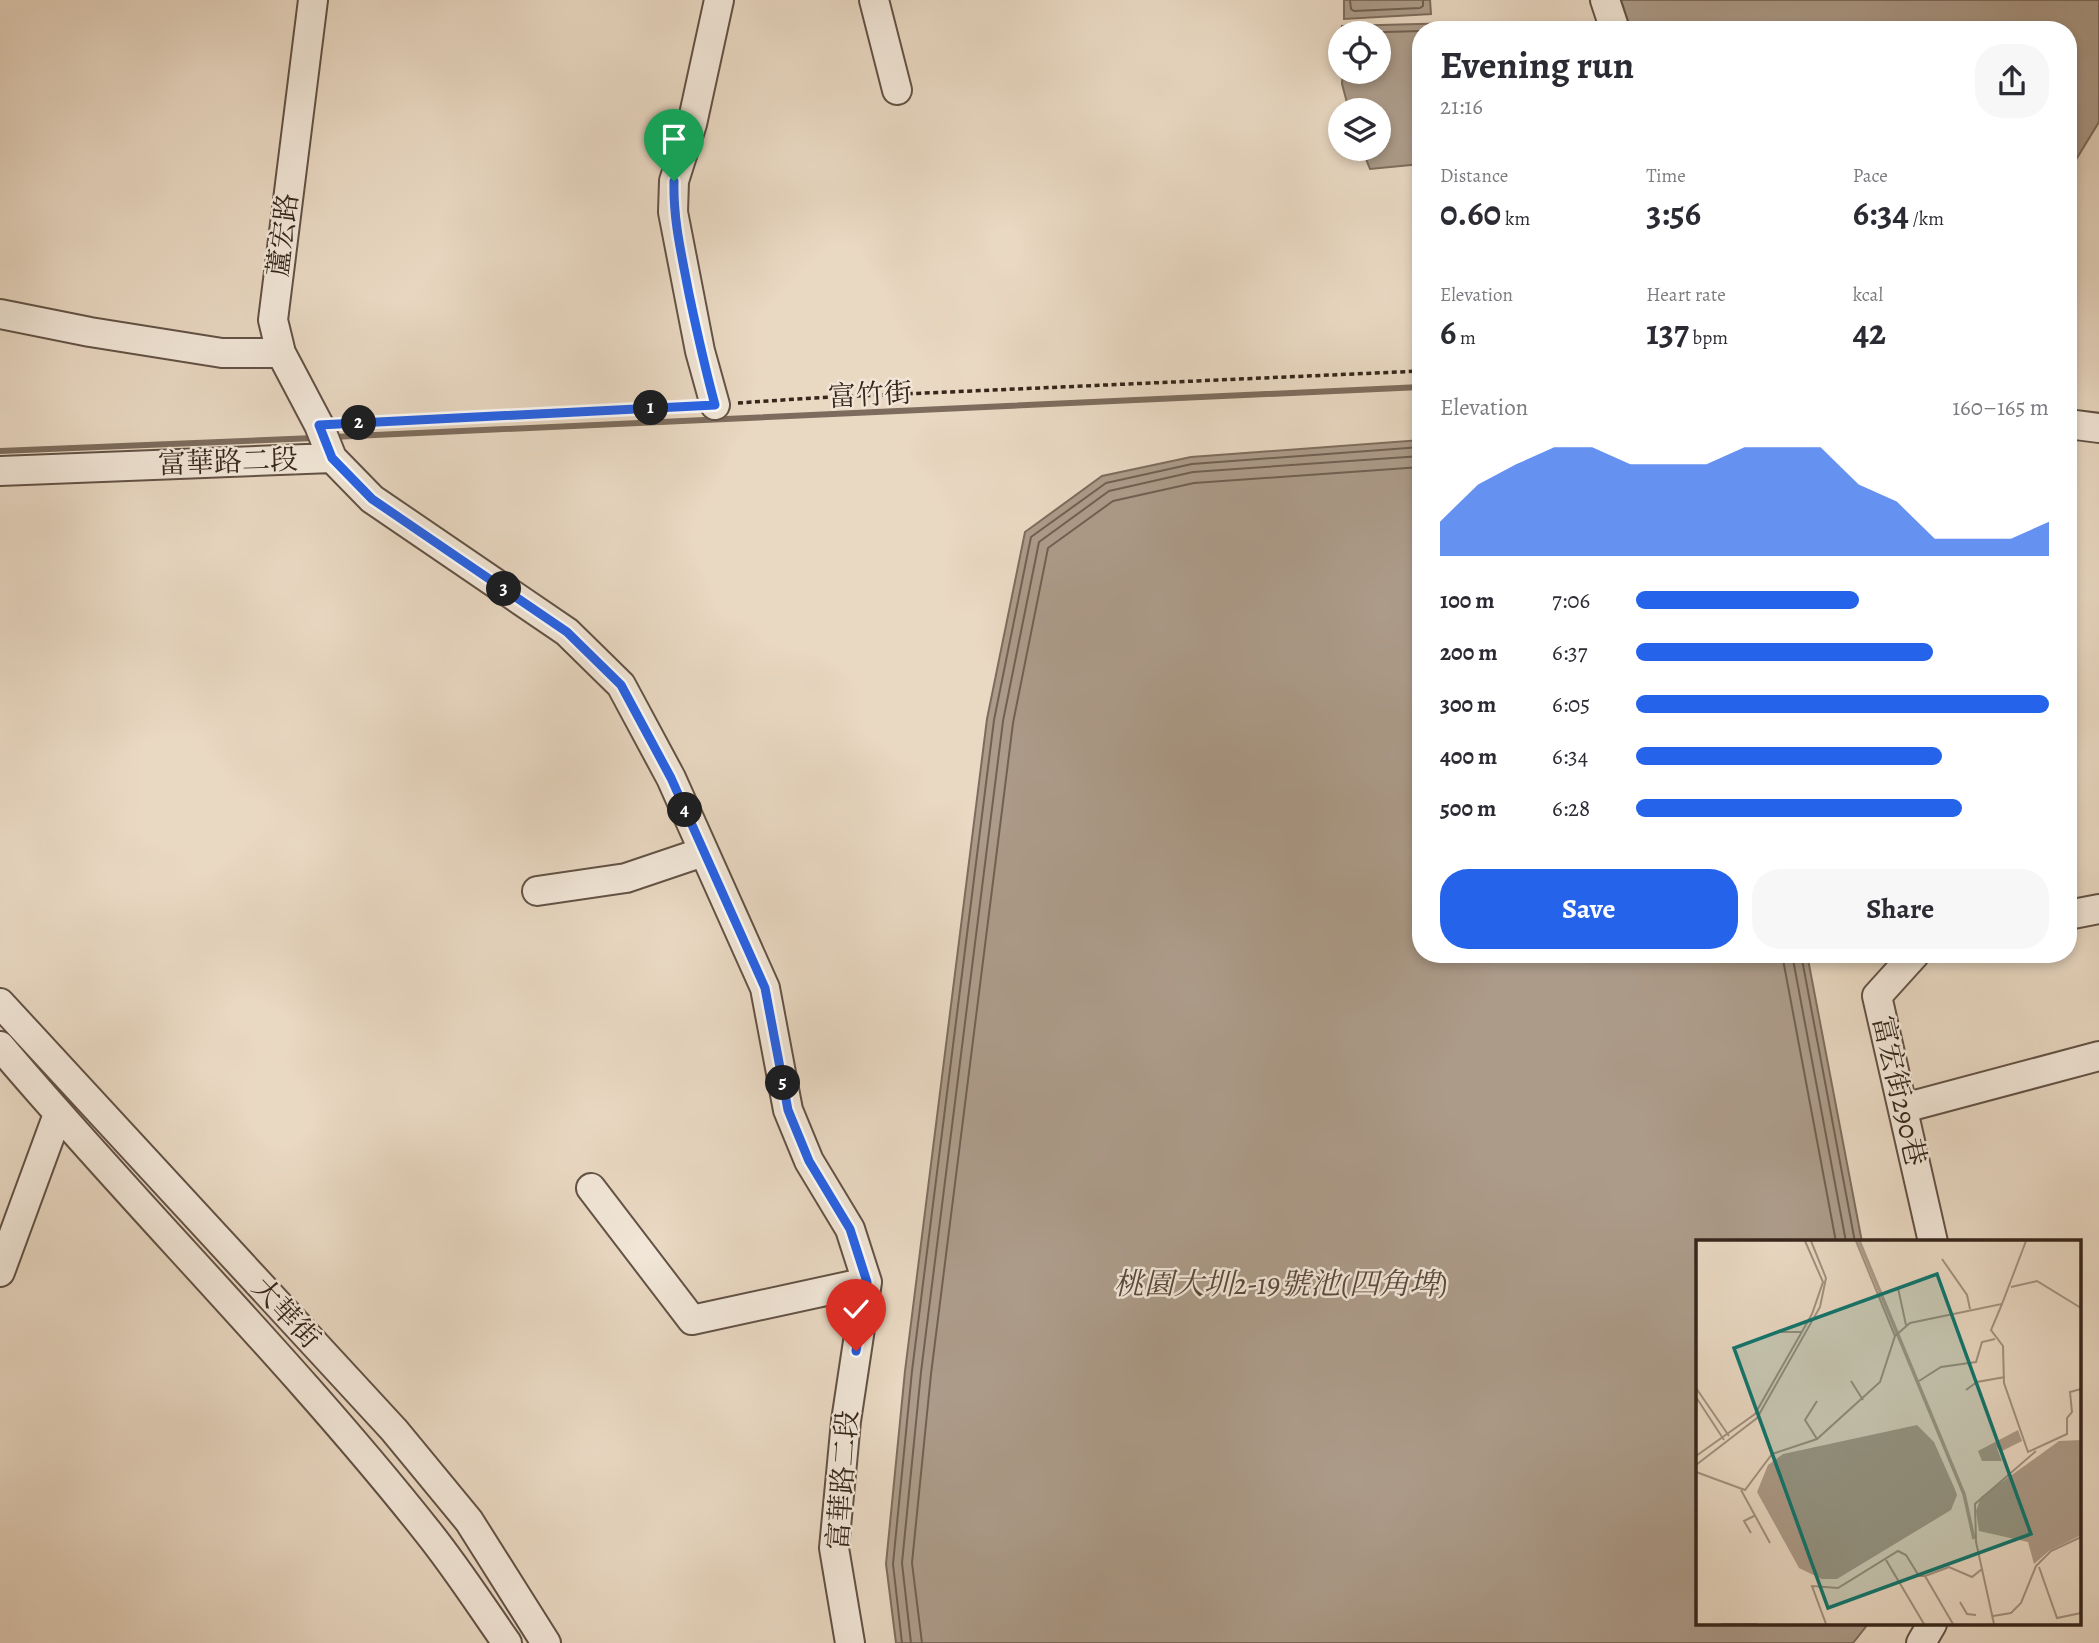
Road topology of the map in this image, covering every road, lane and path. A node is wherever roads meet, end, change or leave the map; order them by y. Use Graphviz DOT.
graph roads {
  1 [pos="313,0"];
  2 [pos="719,0"];
  3 [pos="874,0"];
  4 [pos="1605,0"];
  5 [pos="1612,21"];
  6 [pos="897,90"];
  7 [pos="0,314"];
  8 [pos="281,353"];
  9 [pos="1412,371"];
  10 [pos="715,405"];
  11 [pos="2077,425"];
  12 [pos="2099,428"];
  13 [pos="325,439"];
  14 [pos="0,471"];
  15 [pos="704,852"];
  16 [pos="537,891"];
  17 [pos="2099,909"];
  18 [pos="2077,913"];
  19 [pos="1906,963"];
  20 [pos="4,1016"];
  21 [pos="0,1046"];
  22 [pos="2099,1056"];
  23 [pos="1904,1108"];
  24 [pos="58,1114"];
  25 [pos="591,1188"];
  26 [pos="1933,1240"];
  27 [pos="0,1272"];
  28 [pos="867,1282"];
  29 [pos="272,1298"];
  30 [pos="245,1321"];
  31 [pos="476,1531"];
  32 [pos="448,1560"];
  33 [pos="1931,1626"];
  34 [pos="507,1643"];
  35 [pos="546,1643"];
  36 [pos="850,1643"];
  37 [pos="1921,1643"];
  1 -- 8 [label="street, 蘆宏路"];
  2 -- 10 [label="street"];
  3 -- 6 [label="street"];
  4 -- 5 [label="street"];
  7 -- 8 [label="street"];
  8 -- 13 [label="street, 蘆宏路"];
  9 -- 10 [label="path, 富竹街"];
  10 -- 13 [label="path, 富竹街"];
  11 -- 12 [label="street"];
  13 -- 14 [label="street, 富華路二段"];
  13 -- 15 [label="street, 富華路二段"];
  15 -- 16 [label="street"];
  15 -- 28 [label="street, 富華路二段"];
  17 -- 18 [label="street"];
  19 -- 23 [label="street, 富宏街290巷"];
  20 -- 29 [label="street, 大華街"];
  21 -- 24 [label="street, 大華街"];
  22 -- 23 [label="street"];
  23 -- 26 [label="street, 富宏街290巷"];
  24 -- 27 [label="street"];
  24 -- 30 [label="street, 大華街"];
  25 -- 28 [label="street"];
  28 -- 36 [label="street, 富華路二段"];
  29 -- 30 [label="street"];
  29 -- 31 [label="street, 大華街"];
  30 -- 32 [label="street, 大華街"];
  31 -- 32 [label="street"];
  31 -- 35 [label="street, 大華街"];
  32 -- 34 [label="street, 大華街"];
  33 -- 37 [label="street"];
}
